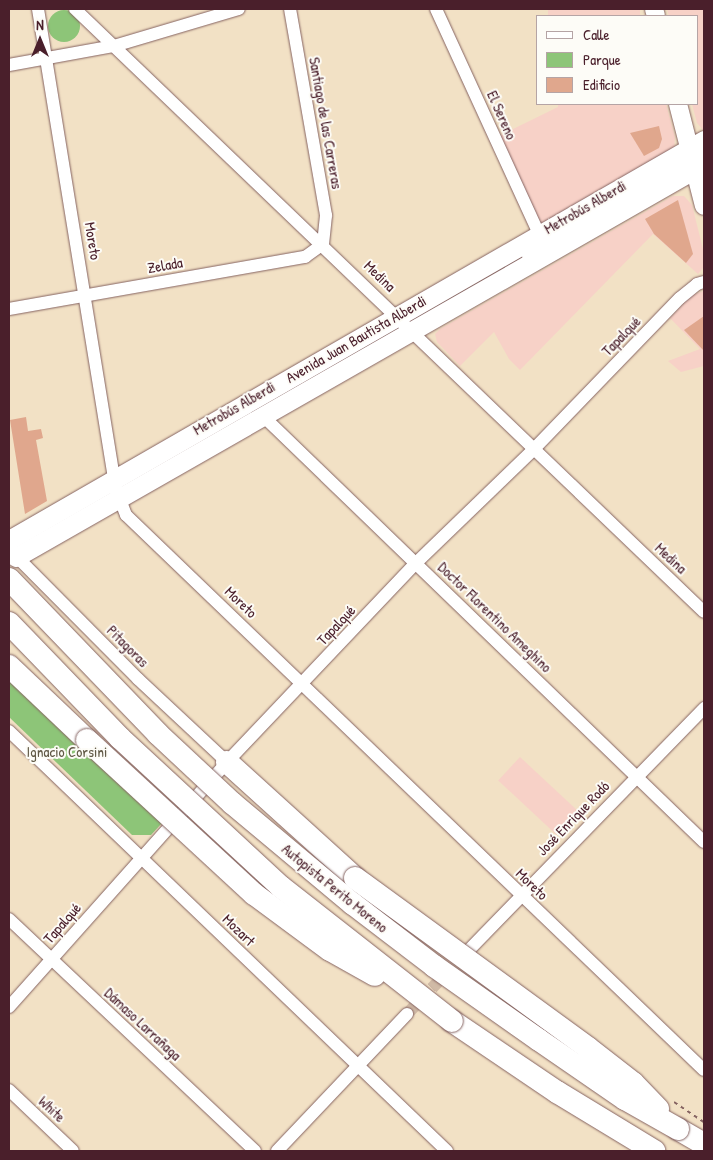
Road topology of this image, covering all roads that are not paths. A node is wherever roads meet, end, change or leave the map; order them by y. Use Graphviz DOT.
graph roads {
  1 [pos="38,9"];
  2 [pos="75,9"];
  3 [pos="239,9"];
  4 [pos="290,9"];
  5 [pos="436,9"];
  6 [pos="114,46"];
  7 [pos="48,59"];
  8 [pos="9,65"];
  9 [pos="678,105"];
  10 [pos="698,155"];
  11 [pos="704,206"];
  12 [pos="539,234"];
  13 [pos="323,244"];
  14 [pos="514,262"];
  15 [pos="704,282"];
  16 [pos="86,296"];
  17 [pos="9,309"];
  18 [pos="408,323"];
  19 [pos="263,416"];
  20 [pos="220,430"];
  21 [pos="212,435"];
  22 [pos="194,445"];
  23 [pos="533,450"];
  24 [pos="169,460"];
  25 [pos="152,469"];
  26 [pos="116,489"];
  27 [pos="12,548"];
  28 [pos="416,563"];
  29 [pos="9,579"];
  30 [pos="704,612"];
  31 [pos="9,623"];
  32 [pos="9,666"];
  33 [pos="303,684"];
  34 [pos="704,708"];
  35 [pos="9,732"];
  36 [pos="227,762"];
  37 [pos="636,775"];
  38 [pos="704,842"];
  39 [pos="140,858"];
  40 [pos="521,896"];
  41 [pos="9,919"];
  42 [pos="466,952"];
  43 [pos="51,960"];
  44 [pos="9,1008"];
  45 [pos="407,1014"];
  46 [pos="452,1020"];
  47 [pos="702,1065"];
  48 [pos="358,1066"];
  49 [pos="9,1090"];
  50 [pos="678,1129"];
  51 [pos="704,1144"];
  52 [pos="74,1151"];
  53 [pos="255,1151"];
  54 [pos="277,1151"];
  55 [pos="447,1151"];
  56 [pos="654,1151"];
  1 -- 7 [label="street, Moreto"];
  2 -- 6 [label="street, Medina"];
  3 -- 6 [label="street"];
  4 -- 13 [label="street, Santiago de las Carreras"];
  5 -- 12 [label="street, El Sereno"];
  6 -- 7 [label="street"];
  6 -- 13 [label="street, Medina"];
  7 -- 8 [label="street"];
  7 -- 16 [label="street, Moreto"];
  9 -- 10 [label="main road"];
  10 -- 11 [label="main road"];
  10 -- 12 [label="main road, Avenida Juan Bautista Alberdi"];
  10 -- 14 [label="lane, Metrobús Alberdi"];
  10 -- 18 [label="main road, Avenida Juan Bautista Alberdi"];
  12 -- 18 [label="main road, Avenida Juan Bautista Alberdi"];
  13 -- 16 [label="street, Zelada"];
  13 -- 18 [label="street, Medina"];
  15 -- 23 [label="street, Tapalqué"];
  16 -- 17 [label="street, Zelada"];
  16 -- 26 [label="street, Moreto"];
  18 -- 19 [label="main road, Avenida Juan Bautista Alberdi"];
  18 -- 20 [label="lane, Metrobús Alberdi"];
  18 -- 23 [label="street, Medina"];
  18 -- 26 [label="main road, Avenida Juan Bautista Alberdi"];
  19 -- 26 [label="main road, Avenida Juan Bautista Alberdi"];
  19 -- 28 [label="street, Doctor Florentino Ameghino"];
  21 -- 22 [label="lane, Metrobús Alberdi"];
  23 -- 28 [label="street, Tapalqué"];
  23 -- 30 [label="street, Medina"];
  24 -- 25 [label="lane"];
  26 -- 27 [label="main road, Avenida Juan Bautista Alberdi"];
  26 -- 33 [label="street, Moreto"];
  27 -- 36 [label="street, Pitagoras"];
  28 -- 33 [label="street, Tapalqué"];
  28 -- 37 [label="street, Doctor Florentino Ameghino"];
  29 -- 50 [label="highway, Autopista Perito Moreno, bridge"];
  31 -- 46 [label="highway, Autopista Perito Moreno, bridge"];
  32 -- 46 [label="highway, bridge"];
  33 -- 36 [label="street, Tapalqué"];
  33 -- 40 [label="street, Moreto"];
  34 -- 37 [label="street, José Enrique Rodó"];
  35 -- 39 [label="street, Mozart"];
  36 -- 39 [label="street, Tapalqué"];
  36 -- 50 [label="highway, bridge"];
  37 -- 38 [label="street, Doctor Florentino Ameghino"];
  37 -- 40 [label="street, José Enrique Rodó"];
  39 -- 43 [label="street, Tapalqué"];
  39 -- 48 [label="street, Mozart"];
  40 -- 42 [label="street, José Enrique Rodó"];
  40 -- 47 [label="street, Moreto"];
  41 -- 43 [label="street, Dámaso Larrañaga"];
  43 -- 44 [label="street, Tapalqué"];
  43 -- 53 [label="street, Dámaso Larrañaga"];
  45 -- 48 [label="street"];
  46 -- 56 [label="highway, Autopista Perito Moreno"];
  48 -- 54 [label="street"];
  48 -- 55 [label="street, Mozart"];
  49 -- 52 [label="street, White"];
  50 -- 51 [label="highway, Autopista Perito Moreno"];
}
